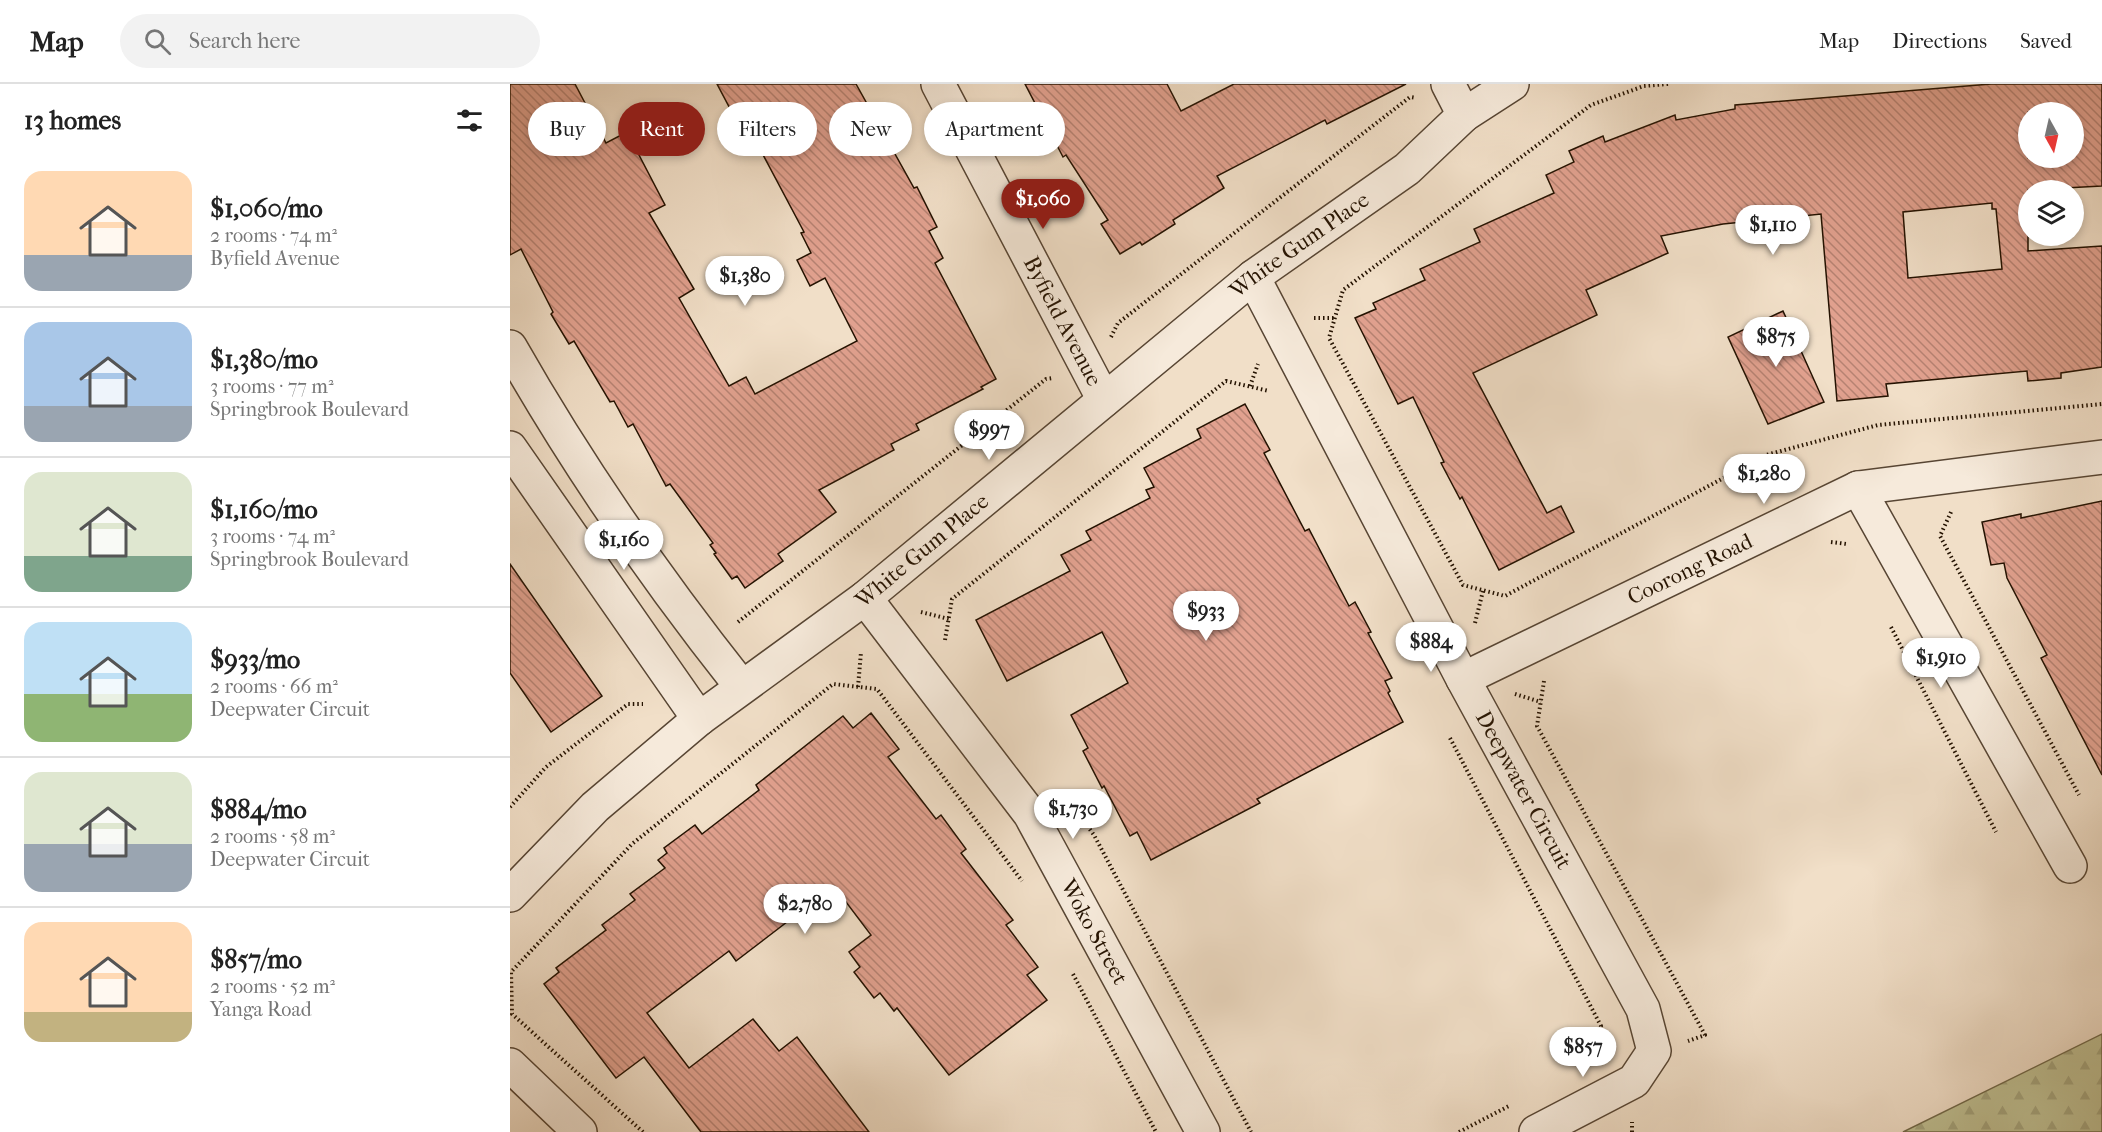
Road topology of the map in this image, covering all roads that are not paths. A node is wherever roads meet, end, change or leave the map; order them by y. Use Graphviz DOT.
graph roads {
  1 [pos="938,84"];
  2 [pos="1512,84"];
  3 [pos="1437,92"];
  4 [pos="1464,115"];
  5 [pos="1253,278"];
  6 [pos="510,347"];
  7 [pos="1104,400"];
  8 [pos="510,448"];
  9 [pos="2102,457"];
  10 [pos="1858,488"];
  11 [pos="865,598"];
  12 [pos="1462,679"];
  13 [pos="741,686"];
  14 [pos="699,719"];
  15 [pos="2070,866"];
  16 [pos="510,894"];
  17 [pos="510,1065"];
  18 [pos="580,1132"];
  19 [pos="1203,1132"];
  20 [pos="1536,1132"];
  1 -- 7 [label="street, Byfield Avenue"];
  2 -- 4 [label="street, White Gum Place"];
  3 -- 4 [label="street"];
  4 -- 5 [label="street, White Gum Place"];
  5 -- 7 [label="street, White Gum Place"];
  5 -- 12 [label="street, Deepwater Circuit"];
  6 -- 13 [label="street"];
  7 -- 11 [label="street, White Gum Place"];
  8 -- 14 [label="street"];
  9 -- 10 [label="street, Coorong Road"];
  10 -- 12 [label="street, Coorong Road"];
  10 -- 15 [label="street"];
  11 -- 13 [label="street, White Gum Place"];
  11 -- 19 [label="street, Woko Street"];
  12 -- 20 [label="street, Deepwater Circuit"];
  13 -- 14 [label="street, White Gum Place"];
  14 -- 16 [label="street, White Gum Place"];
  17 -- 18 [label="street"];
}
